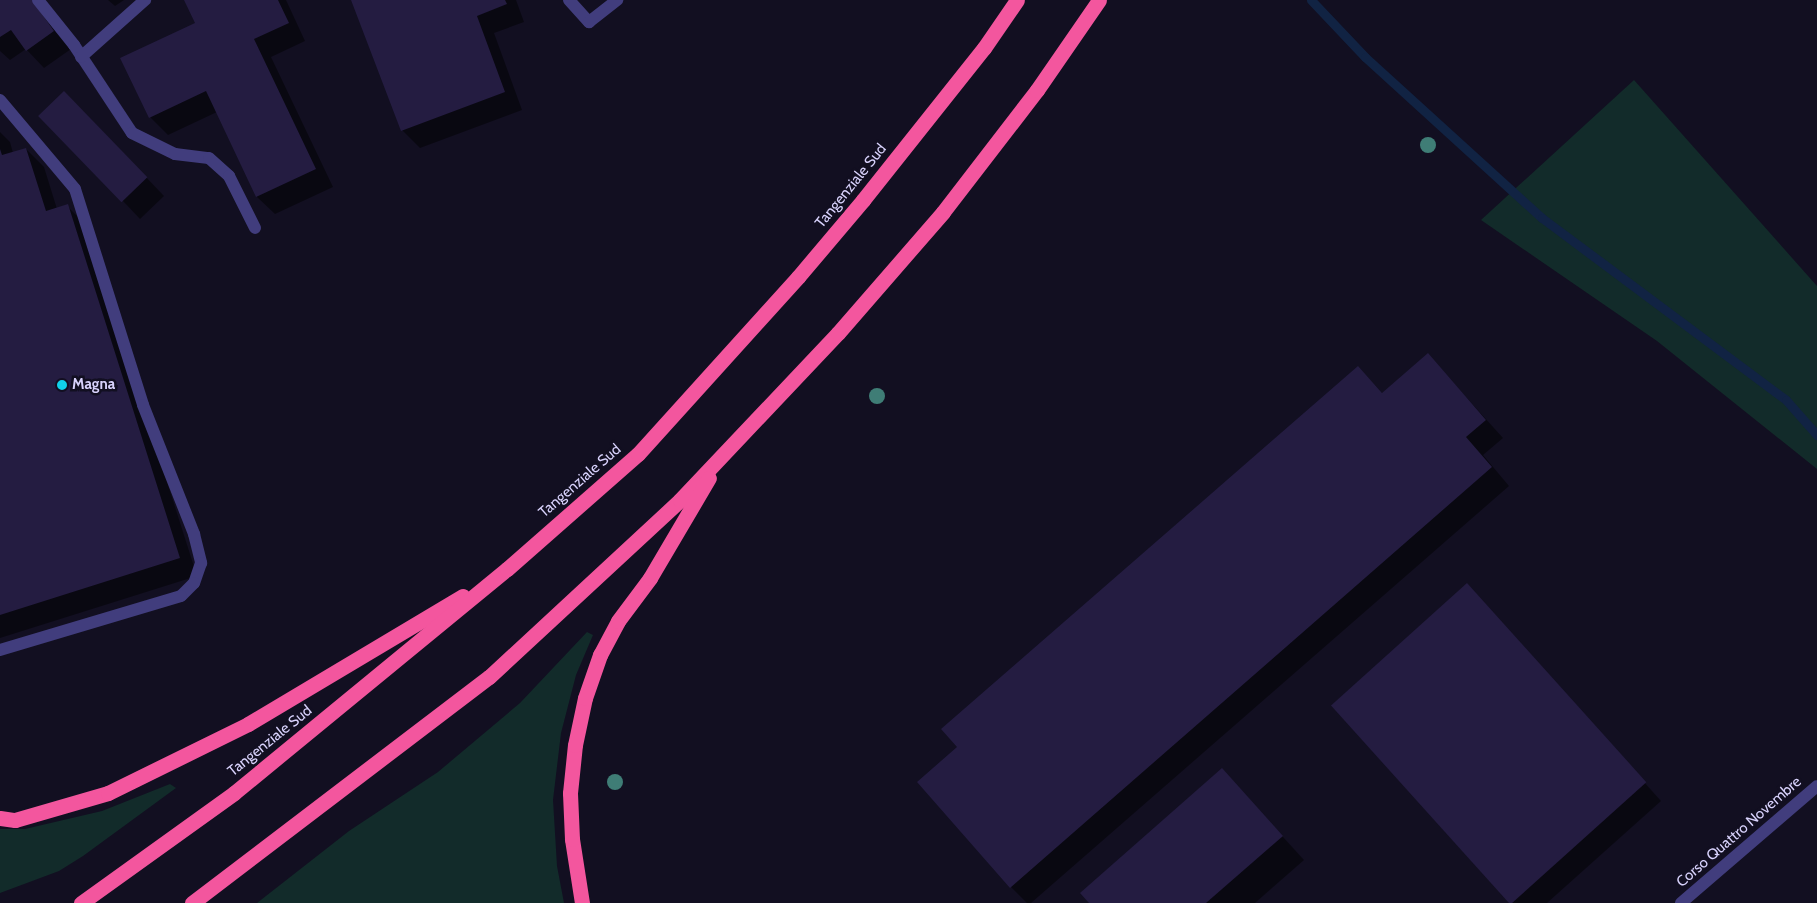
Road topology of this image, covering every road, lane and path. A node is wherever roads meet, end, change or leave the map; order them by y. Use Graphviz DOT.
graph roads {
  1 [pos="38,0"];
  2 [pos="145,0"];
  3 [pos="569,0"];
  4 [pos="617,0"];
  5 [pos="1018,0"];
  6 [pos="1099,0"];
  7 [pos="81,57"];
  8 [pos="0,100"];
  9 [pos="255,228"];
  10 [pos="721,459"];
  11 [pos="507,569"];
  12 [pos="0,650"];
  13 [pos="1817,786"];
  14 [pos="0,818"];
  15 [pos="81,903"];
  16 [pos="192,903"];
  17 [pos="582,903"];
  18 [pos="1681,903"];
  1 -- 7 [label="street"];
  2 -- 7 [label="street"];
  3 -- 4 [label="street"];
  5 -- 11 [label="highway, Tangenziale Sud"];
  6 -- 10 [label="highway"];
  7 -- 9 [label="street"];
  8 -- 12 [label="street"];
  10 -- 16 [label="highway"];
  10 -- 17 [label="highway"];
  11 -- 14 [label="highway"];
  11 -- 15 [label="highway, Tangenziale Sud"];
  13 -- 18 [label="street, Corso Quattro Novembre"];
}
